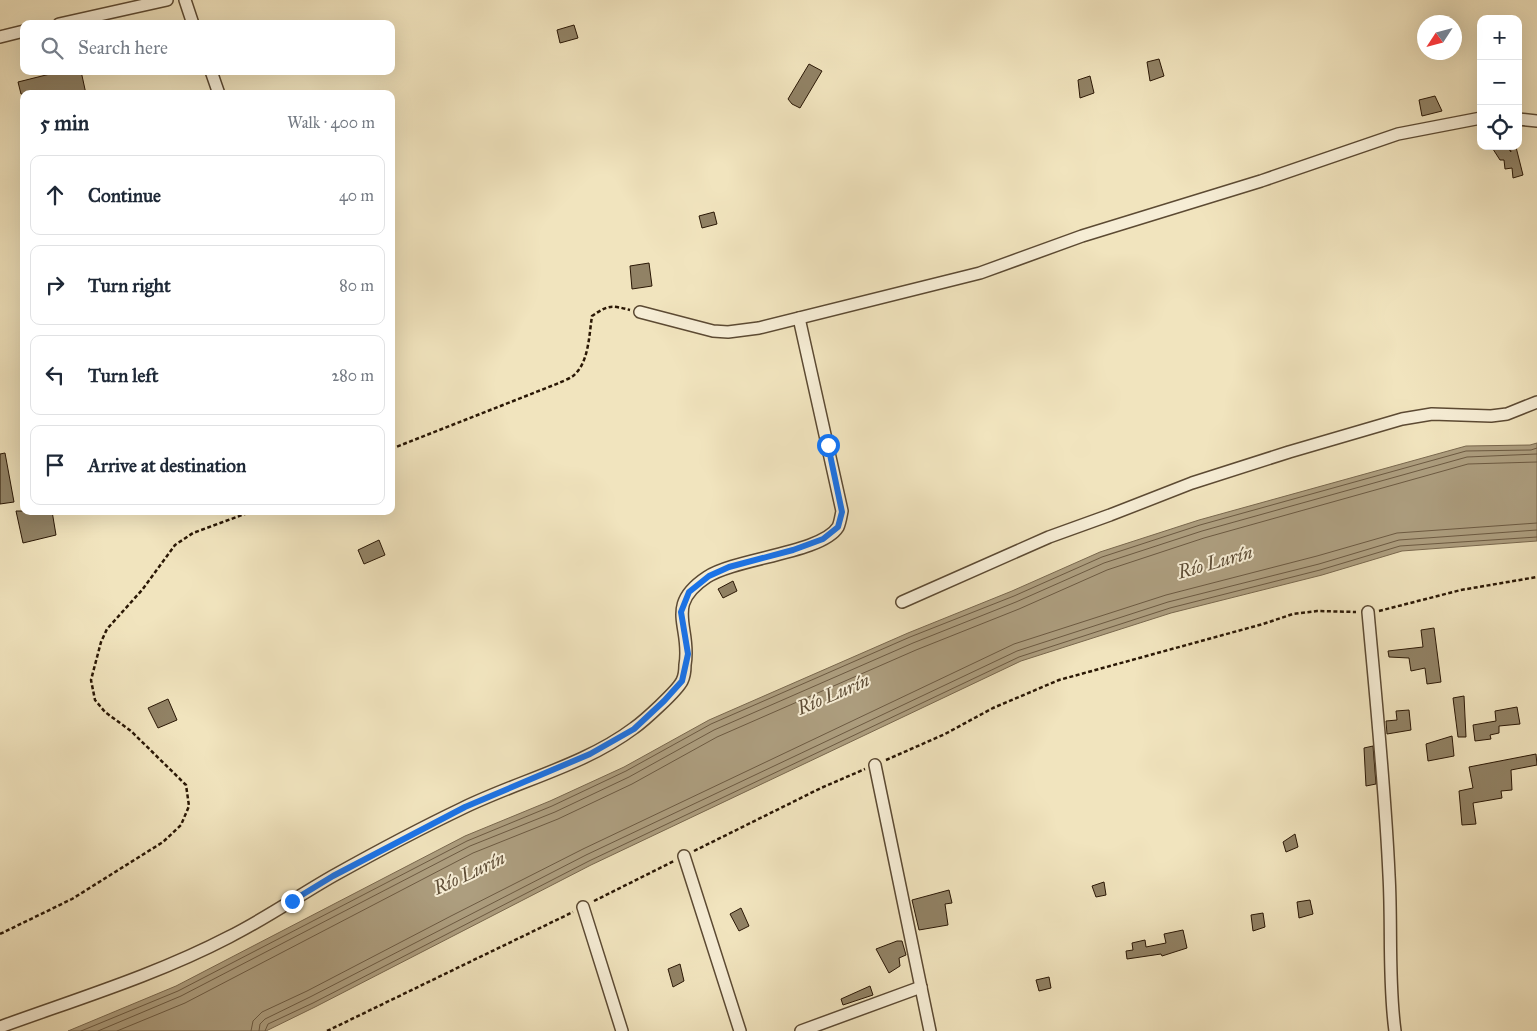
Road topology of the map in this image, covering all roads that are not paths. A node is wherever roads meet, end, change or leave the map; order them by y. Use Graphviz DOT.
graph roads {
  1 [pos="167,0"];
  2 [pos="185,0"];
  3 [pos="77,20"];
  4 [pos="192,20"];
  5 [pos="20,33"];
  6 [pos="0,37"];
  7 [pos="212,75"];
  8 [pos="218,90"];
  9 [pos="1477,119"];
  10 [pos="1522,120"];
  11 [pos="1537,121"];
  12 [pos="640,312"];
  13 [pos="799,318"];
  14 [pos="1537,402"];
  15 [pos="902,602"];
  16 [pos="1368,612"];
  17 [pos="875,764"];
  18 [pos="684,856"];
  19 [pos="583,907"];
  20 [pos="921,987"];
  21 [pos="0,1027"];
  22 [pos="622,1031"];
  23 [pos="740,1031"];
  24 [pos="801,1031"];
  25 [pos="930,1031"];
  26 [pos="1395,1031"];
  1 -- 3 [label="street"];
  2 -- 4 [label="street"];
  5 -- 6 [label="street"];
  7 -- 8 [label="street"];
  9 -- 13 [label="street"];
  10 -- 11 [label="street"];
  12 -- 13 [label="street"];
  13 -- 21 [label="street"];
  14 -- 15 [label="street"];
  16 -- 26 [label="street"];
  17 -- 20 [label="street"];
  18 -- 23 [label="street"];
  19 -- 22 [label="street"];
  20 -- 24 [label="street"];
  20 -- 25 [label="street"];
}
